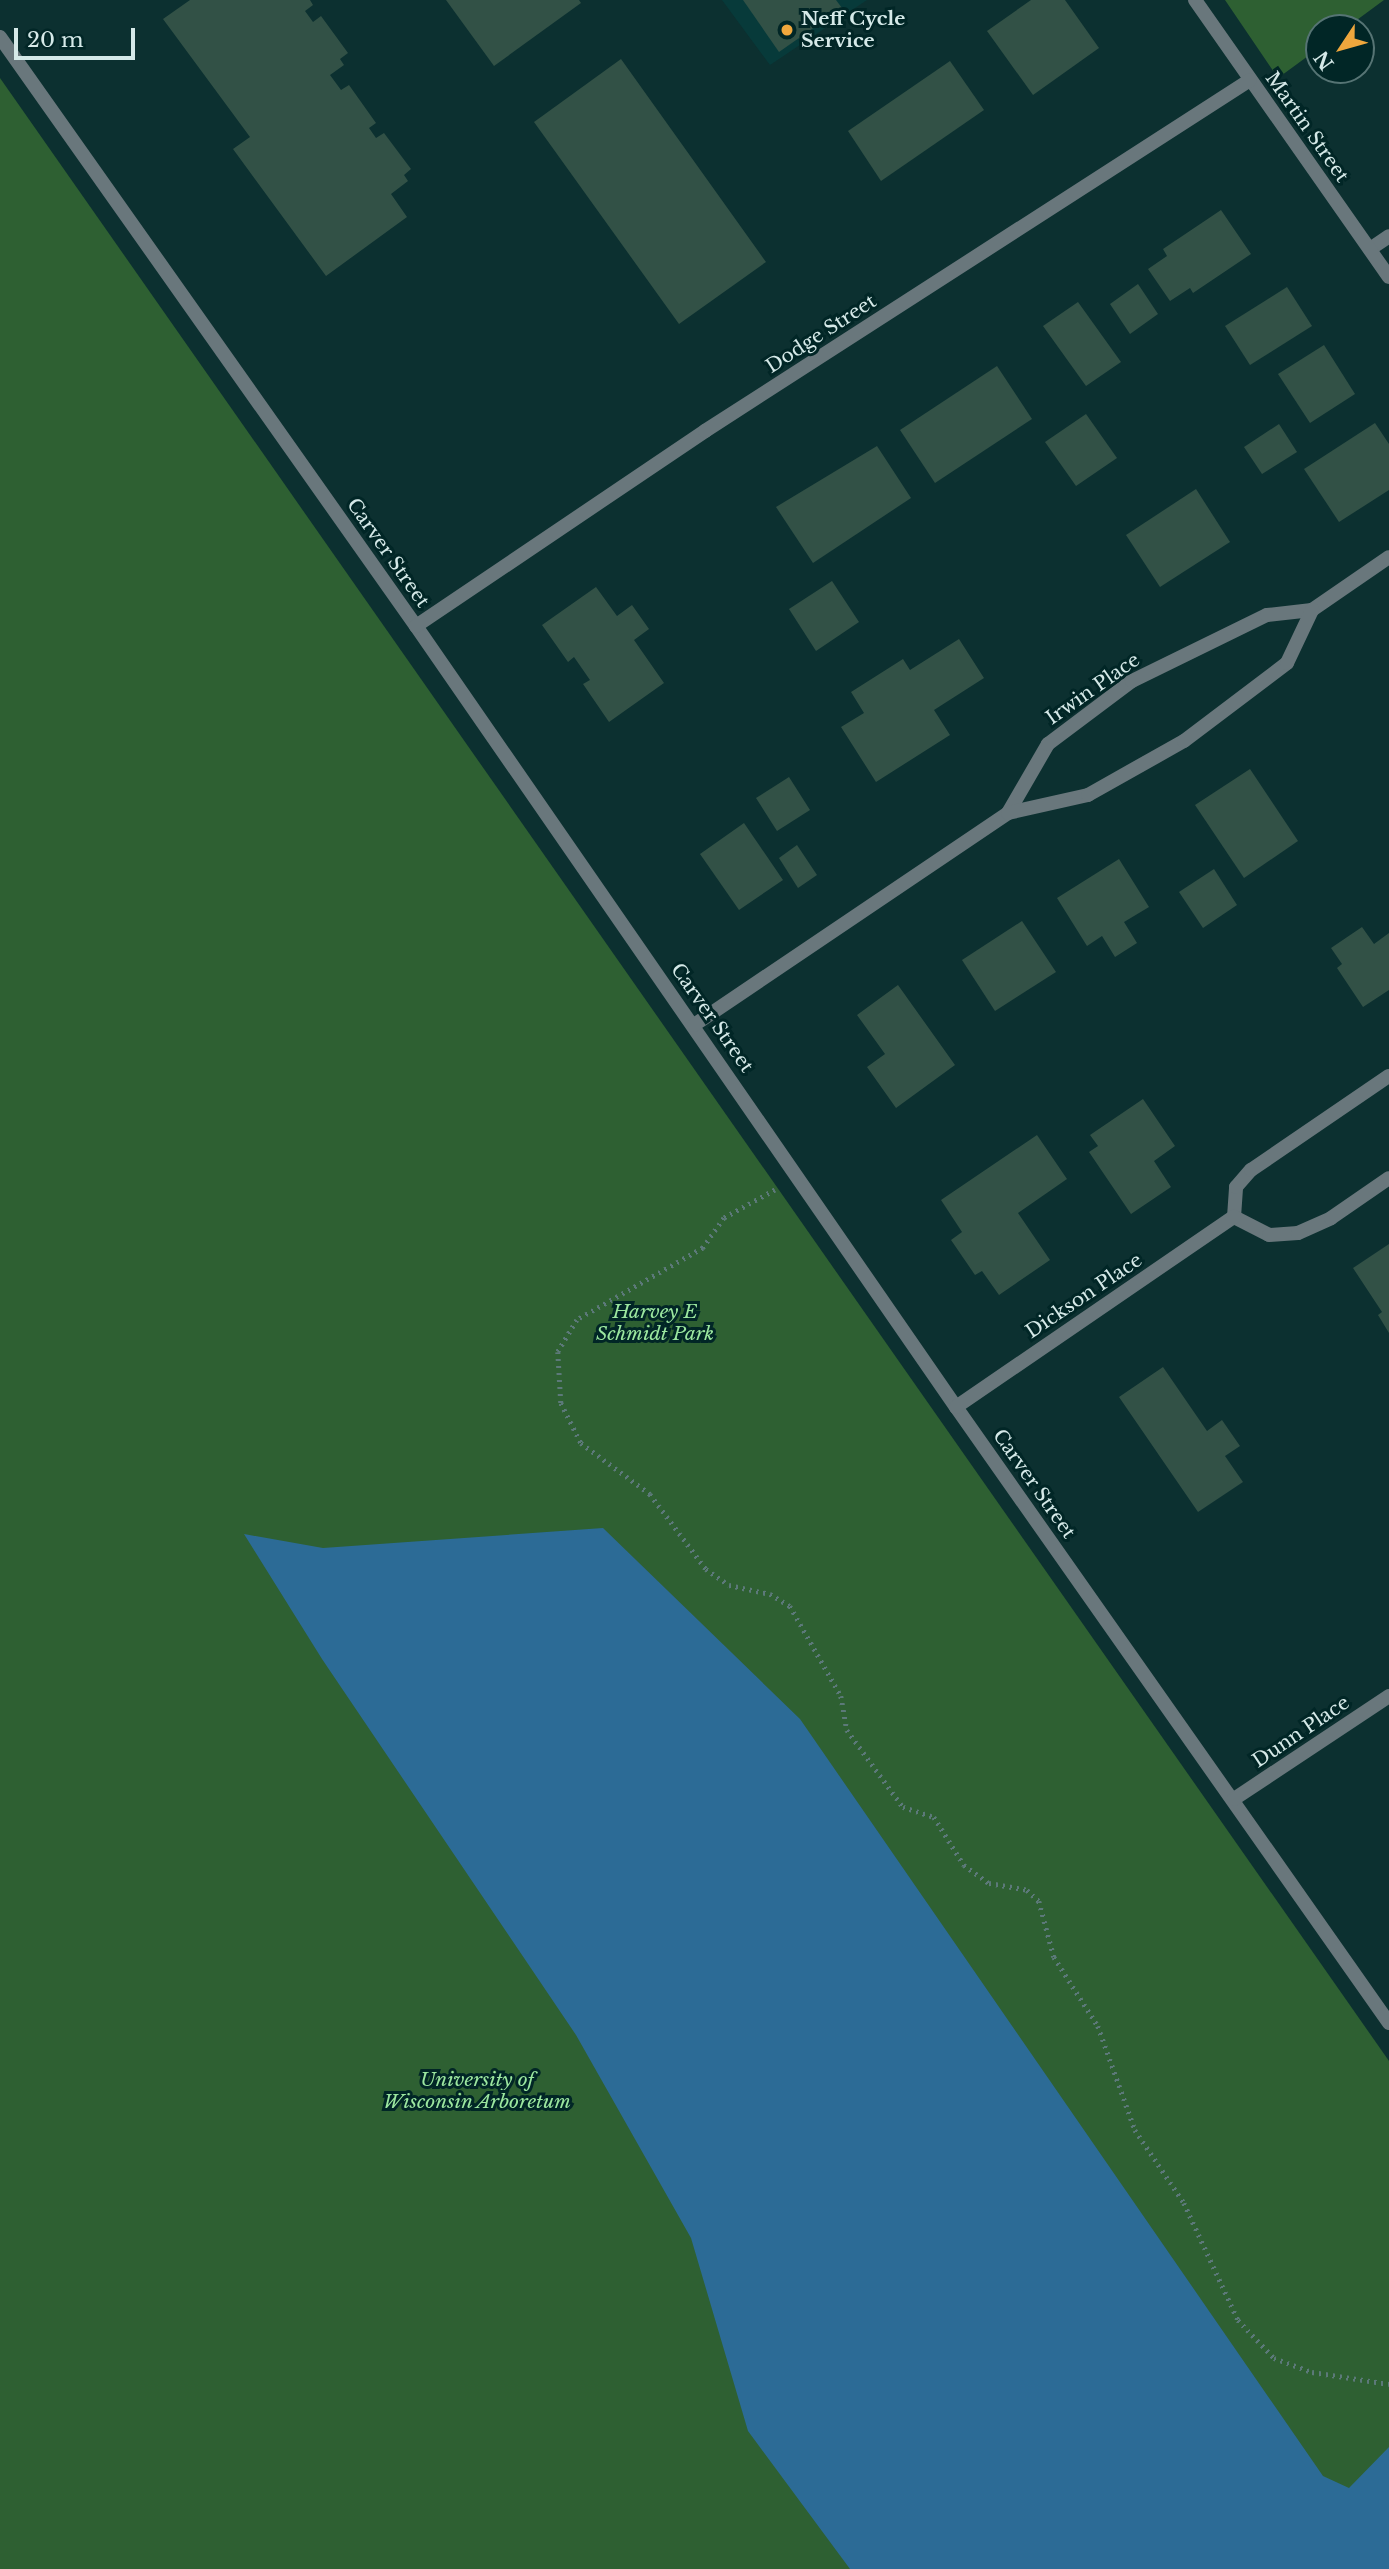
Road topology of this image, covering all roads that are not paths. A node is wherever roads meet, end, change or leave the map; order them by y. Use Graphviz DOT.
graph roads {
  1 [pos="1195,0"];
  2 [pos="0,37"];
  3 [pos="1250,80"];
  4 [pos="1389,236"];
  5 [pos="1370,249"];
  6 [pos="1389,277"];
  7 [pos="1389,557"];
  8 [pos="1312,610"];
  9 [pos="416,626"];
  10 [pos="1008,813"];
  11 [pos="694,1026"];
  12 [pos="1389,1076"];
  13 [pos="1389,1178"];
  14 [pos="1234,1217"];
  15 [pos="956,1407"];
  16 [pos="1389,1696"];
  17 [pos="1234,1799"];
  18 [pos="1389,2023"];
  1 -- 3 [label="street, Martin Street"];
  2 -- 9 [label="street, Carver Street"];
  3 -- 5 [label="street, Martin Street"];
  3 -- 9 [label="street, Dodge Street"];
  4 -- 5 [label="street"];
  5 -- 6 [label="street, Martin Street"];
  7 -- 8 [label="street, Irwin Place"];
  8 -- 10 [label="street, Irwin Place"];
  8 -- 10 [label="street, Irwin Place"];
  9 -- 11 [label="street, Carver Street"];
  10 -- 11 [label="street, Irwin Place"];
  11 -- 15 [label="street, Carver Street"];
  12 -- 14 [label="street"];
  13 -- 14 [label="street"];
  14 -- 15 [label="street, Dickson Place"];
  15 -- 17 [label="street, Carver Street"];
  16 -- 17 [label="street, Dunn Place"];
  17 -- 18 [label="street, Carver Street"];
}
